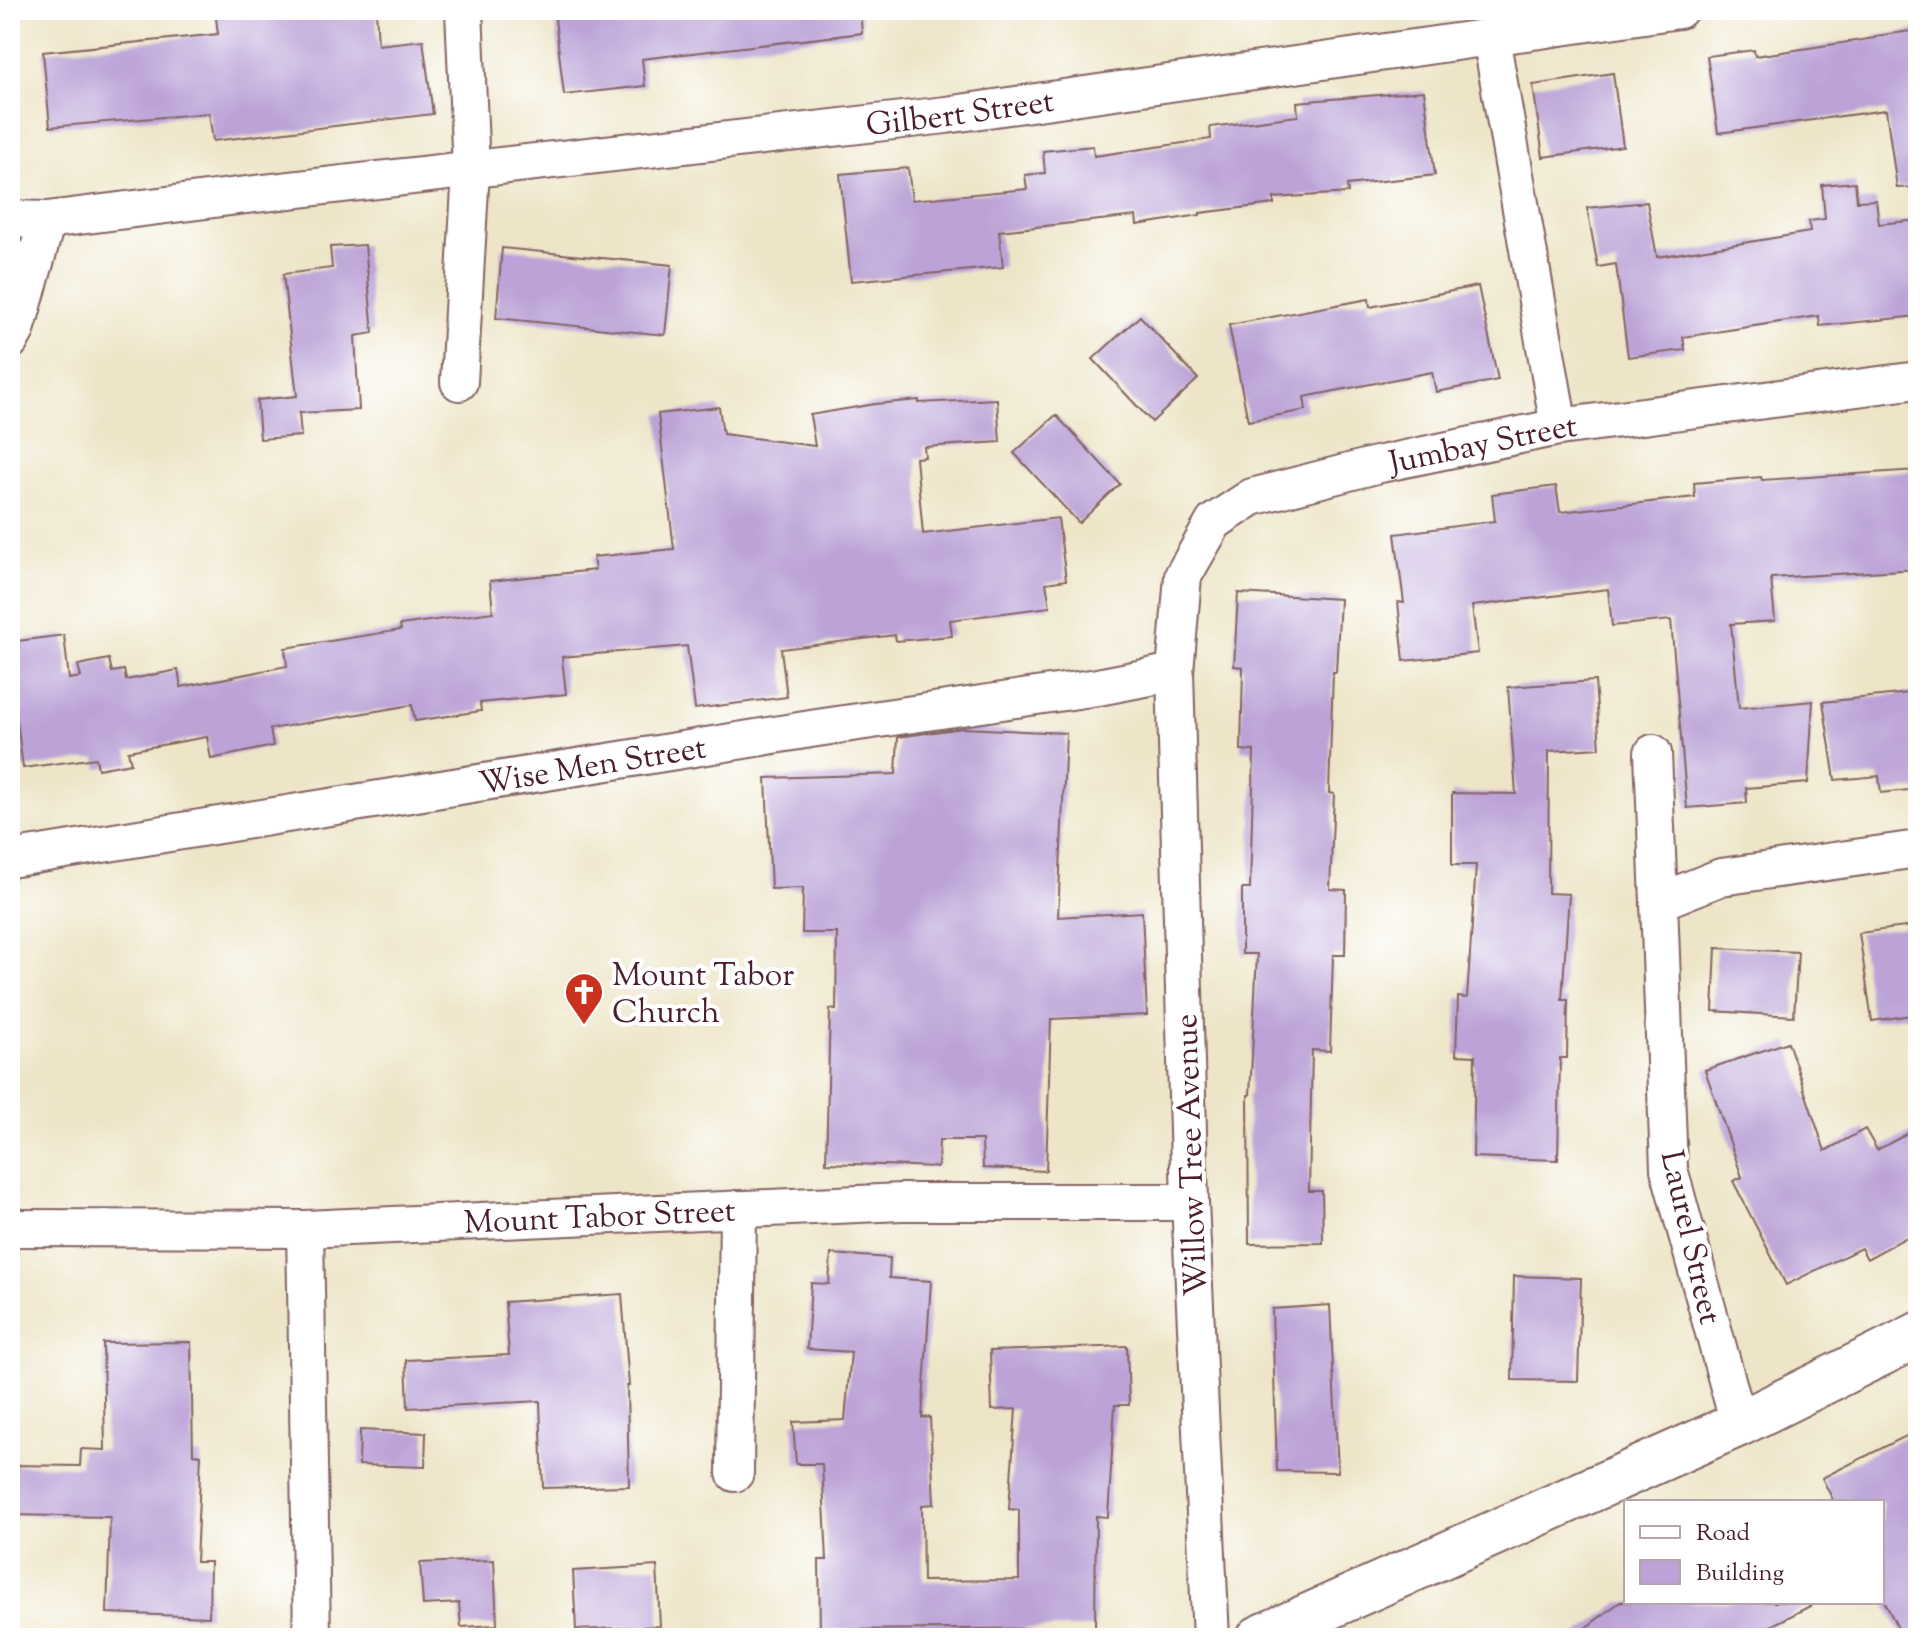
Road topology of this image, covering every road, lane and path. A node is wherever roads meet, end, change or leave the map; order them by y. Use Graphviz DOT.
graph roads {
  1 [pos="464,10"];
  2 [pos="1679,10"];
  3 [pos="1491,37"];
  4 [pos="471,170"];
  5 [pos="10,219"];
  6 [pos="47,220"];
  7 [pos="10,341"];
  8 [pos="1918,380"];
  9 [pos="459,382"];
  10 [pos="1559,427"];
  11 [pos="1175,672"];
  12 [pos="1653,753"];
  13 [pos="1918,849"];
  14 [pos="10,859"];
  15 [pos="1659,902"];
  16 [pos="1190,1202"];
  17 [pos="738,1209"];
  18 [pos="10,1228"];
  19 [pos="305,1229"];
  20 [pos="1918,1335"];
  21 [pos="1739,1424"];
  22 [pos="735,1473"];
  23 [pos="312,1638"];
  24 [pos="1211,1638"];
  25 [pos="1259,1638"];
  1 -- 4 [label="street"];
  2 -- 3 [label="street, Gilbert Street"];
  3 -- 4 [label="street, Gilbert Street"];
  3 -- 10 [label="street"];
  4 -- 6 [label="street, Gilbert Street"];
  4 -- 9 [label="street"];
  5 -- 6 [label="street, Gilbert Street"];
  6 -- 7 [label="street"];
  8 -- 10 [label="street, Jumbay Street"];
  10 -- 11 [label="street, Jumbay Street"];
  11 -- 14 [label="street, Wise Men Street"];
  11 -- 16 [label="street, Willow Tree Avenue"];
  12 -- 15 [label="street, Laurel Street"];
  13 -- 15 [label="street"];
  15 -- 21 [label="street, Laurel Street"];
  16 -- 17 [label="street, Mount Tabor Street"];
  16 -- 24 [label="street, Willow Tree Avenue"];
  17 -- 19 [label="street, Mount Tabor Street"];
  17 -- 22 [label="street"];
  18 -- 19 [label="street, Mount Tabor Street"];
  19 -- 23 [label="street"];
  20 -- 21 [label="street"];
  21 -- 25 [label="street"];
}
